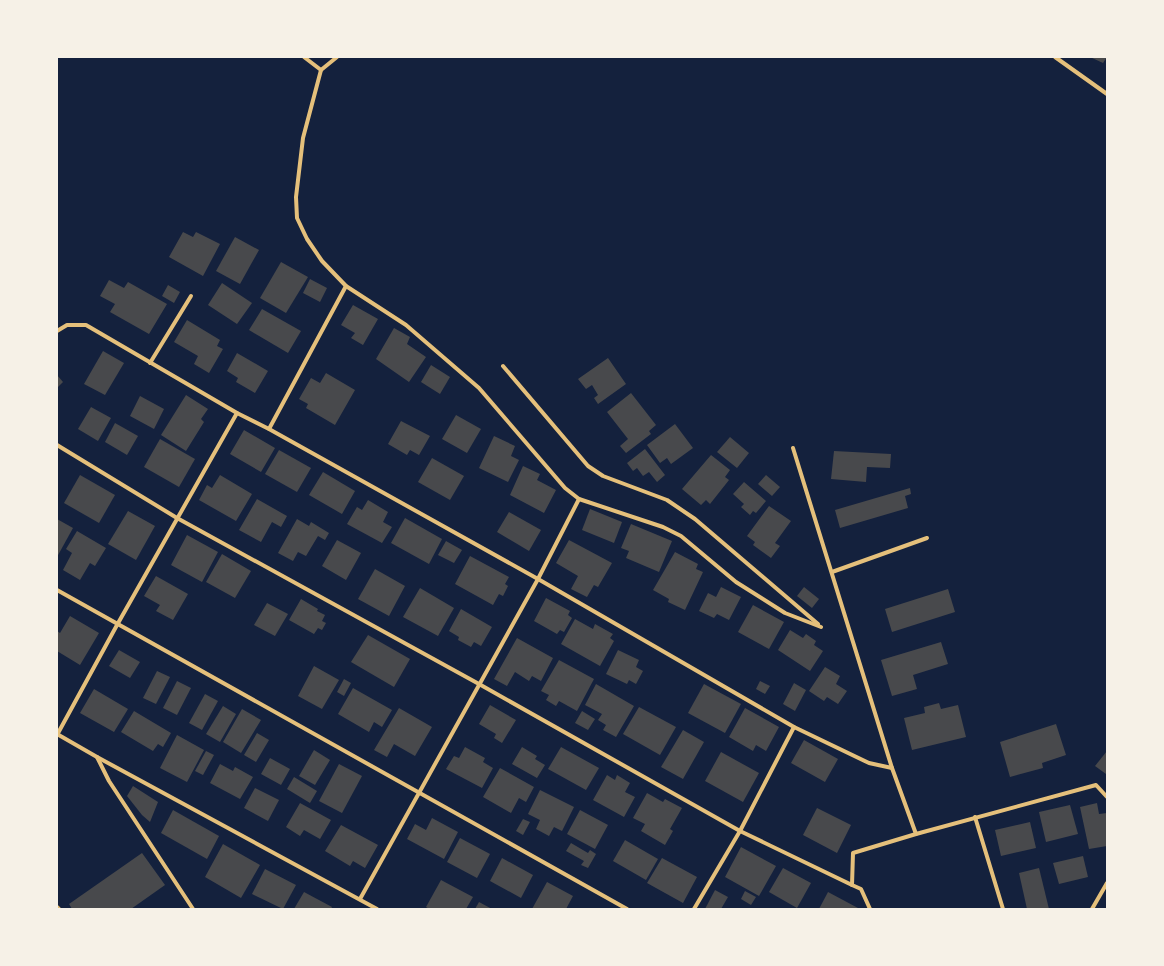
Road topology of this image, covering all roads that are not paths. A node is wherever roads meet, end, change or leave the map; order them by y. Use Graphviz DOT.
graph roads {
  1 [pos="304,57"];
  2 [pos="337,57"];
  3 [pos="1055,57"];
  4 [pos="321,70"];
  5 [pos="1107,94"];
  6 [pos="346,286"];
  7 [pos="190,296"];
  8 [pos="57,331"];
  9 [pos="150,362"];
  10 [pos="503,366"];
  11 [pos="237,413"];
  12 [pos="270,429"];
  13 [pos="57,445"];
  14 [pos="793,448"];
  15 [pos="579,499"];
  16 [pos="177,518"];
  17 [pos="927,538"];
  18 [pos="832,572"];
  19 [pos="538,579"];
  20 [pos="57,590"];
  21 [pos="117,625"];
  22 [pos="479,684"];
  23 [pos="794,727"];
  24 [pos="57,734"];
  25 [pos="97,757"];
  26 [pos="892,768"];
  27 [pos="418,793"];
  28 [pos="1107,796"];
  29 [pos="976,817"];
  30 [pos="740,831"];
  31 [pos="916,834"];
  32 [pos="1107,882"];
  33 [pos="852,885"];
  34 [pos="360,899"];
  35 [pos="193,909"];
  36 [pos="377,909"];
  37 [pos="627,909"];
  38 [pos="694,909"];
  39 [pos="870,909"];
  40 [pos="1003,909"];
  41 [pos="1092,909"];
  1 -- 4 [label="street"];
  2 -- 4 [label="street"];
  3 -- 5 [label="street"];
  4 -- 6 [label="street"];
  6 -- 12 [label="street"];
  6 -- 15 [label="street"];
  7 -- 9 [label="street"];
  8 -- 9 [label="street"];
  9 -- 11 [label="street"];
  10 -- 15 [label="street"];
  11 -- 12 [label="street"];
  11 -- 16 [label="street"];
  12 -- 19 [label="street"];
  13 -- 16 [label="street"];
  14 -- 18 [label="street"];
  15 -- 19 [label="street"];
  16 -- 21 [label="street"];
  16 -- 22 [label="street"];
  17 -- 18 [label="street"];
  18 -- 26 [label="street"];
  19 -- 22 [label="street"];
  19 -- 23 [label="street"];
  20 -- 21 [label="street"];
  21 -- 24 [label="street"];
  21 -- 27 [label="street"];
  22 -- 27 [label="street"];
  22 -- 30 [label="street"];
  23 -- 26 [label="street"];
  23 -- 30 [label="street"];
  24 -- 25 [label="street"];
  25 -- 34 [label="street"];
  25 -- 35 [label="street"];
  26 -- 31 [label="street"];
  27 -- 34 [label="street"];
  27 -- 37 [label="street"];
  28 -- 29 [label="street"];
  29 -- 31 [label="street"];
  29 -- 40 [label="street"];
  30 -- 33 [label="street"];
  30 -- 38 [label="street"];
  31 -- 33 [label="street"];
  32 -- 41 [label="street"];
  33 -- 39 [label="street"];
  34 -- 36 [label="street"];
}
